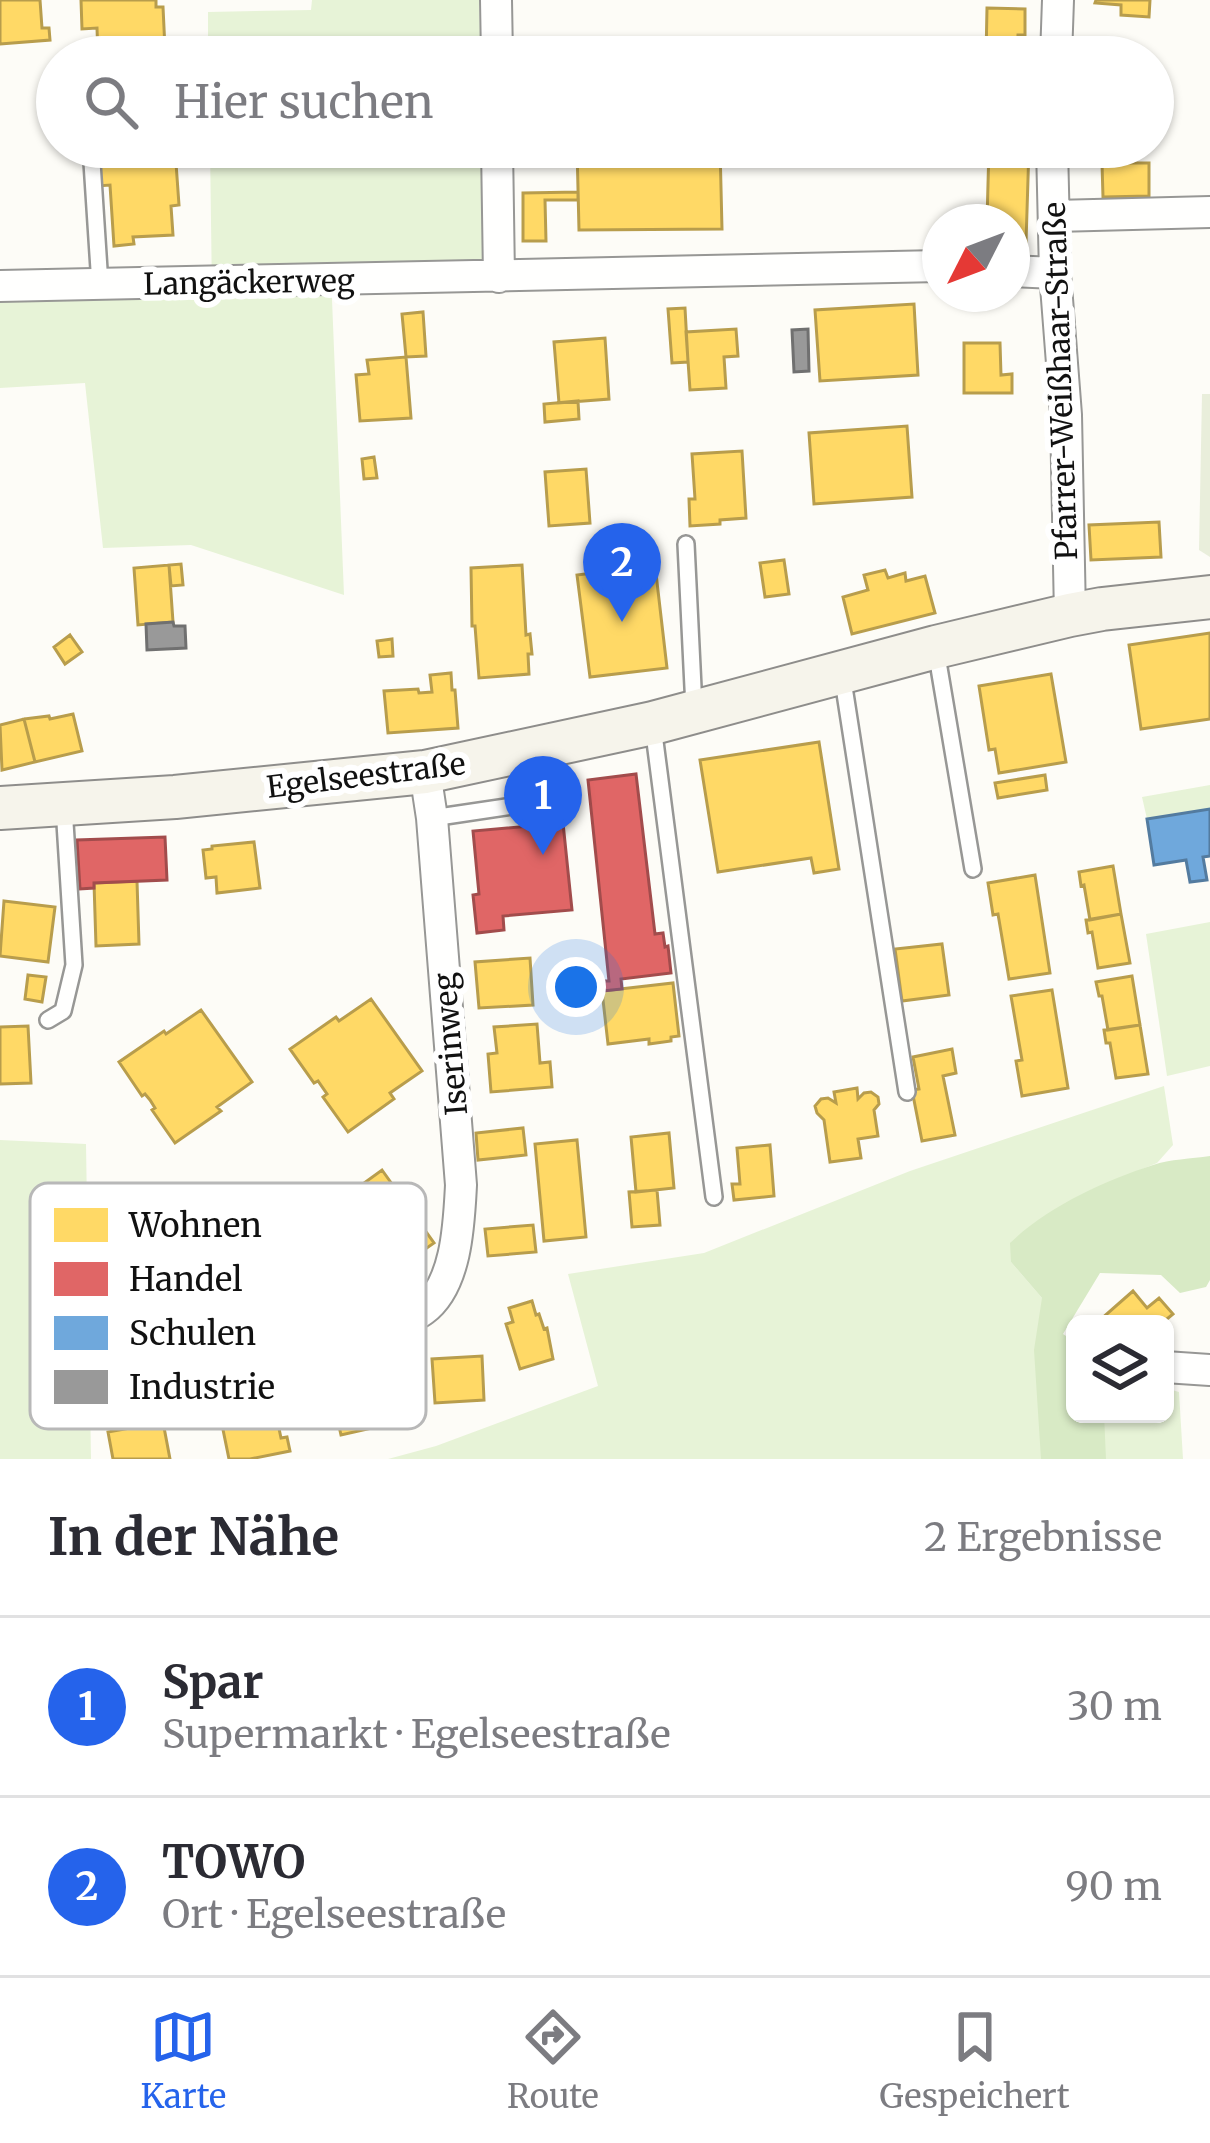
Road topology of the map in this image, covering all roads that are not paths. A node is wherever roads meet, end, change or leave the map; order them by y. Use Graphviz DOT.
graph roads {
  1 [pos="496,0"];
  2 [pos="1058,0"];
  3 [pos="497,36"];
  4 [pos="1057,36"];
  5 [pos="92,168"];
  6 [pos="497,168"];
  7 [pos="1053,168"];
  8 [pos="1210,212"];
  9 [pos="1055,216"];
  10 [pos="922,266"];
  11 [pos="1030,272"];
  12 [pos="1055,274"];
  13 [pos="499,277"];
  14 [pos="100,285"];
  15 [pos="0,286"];
  16 [pos="686,544"];
  17 [pos="1210,597"];
  18 [pos="1070,615"];
  19 [pos="936,647"];
  20 [pos="842,672"];
  21 [pos="694,711"];
  22 [pos="653,723"];
  23 [pos="425,772"];
  24 [pos="552,800"];
  25 [pos="64,804"];
  26 [pos="0,808"];
  27 [pos="432,818"];
  28 [pos="974,869"];
  29 [pos="48,1020"];
  30 [pos="907,1091"];
  31 [pos="714,1197"];
  32 [pos="426,1309"];
  33 [pos="1174,1368"];
  34 [pos="1210,1370"];
  1 -- 3 [label="street"];
  2 -- 4 [label="street"];
  5 -- 14 [label="lane"];
  6 -- 13 [label="street"];
  7 -- 9 [label="street, Pfarrer-Weißhaar-Straße"];
  8 -- 9 [label="street"];
  9 -- 12 [label="street, Pfarrer-Weißhaar-Straße"];
  10 -- 13 [label="street, Langäckerweg"];
  11 -- 12 [label="street"];
  12 -- 18 [label="street, Pfarrer-Weißhaar-Straße"];
  13 -- 14 [label="street, Langäckerweg"];
  14 -- 15 [label="street, Langäckerweg"];
  16 -- 21 [label="lane"];
  17 -- 18 [label="main road, Egelseestraße"];
  18 -- 19 [label="main road, Egelseestraße"];
  19 -- 20 [label="main road, Egelseestraße"];
  19 -- 28 [label="lane"];
  20 -- 21 [label="main road, Egelseestraße"];
  20 -- 30 [label="lane"];
  21 -- 22 [label="main road, Egelseestraße"];
  22 -- 23 [label="main road, Egelseestraße"];
  22 -- 31 [label="lane"];
  23 -- 25 [label="main road, Egelseestraße"];
  23 -- 27 [label="street, Iserinweg"];
  24 -- 27 [label="lane"];
  25 -- 26 [label="main road, Egelseestraße"];
  25 -- 29 [label="lane"];
  27 -- 32 [label="street, Iserinweg"];
  33 -- 34 [label="street"];
}
